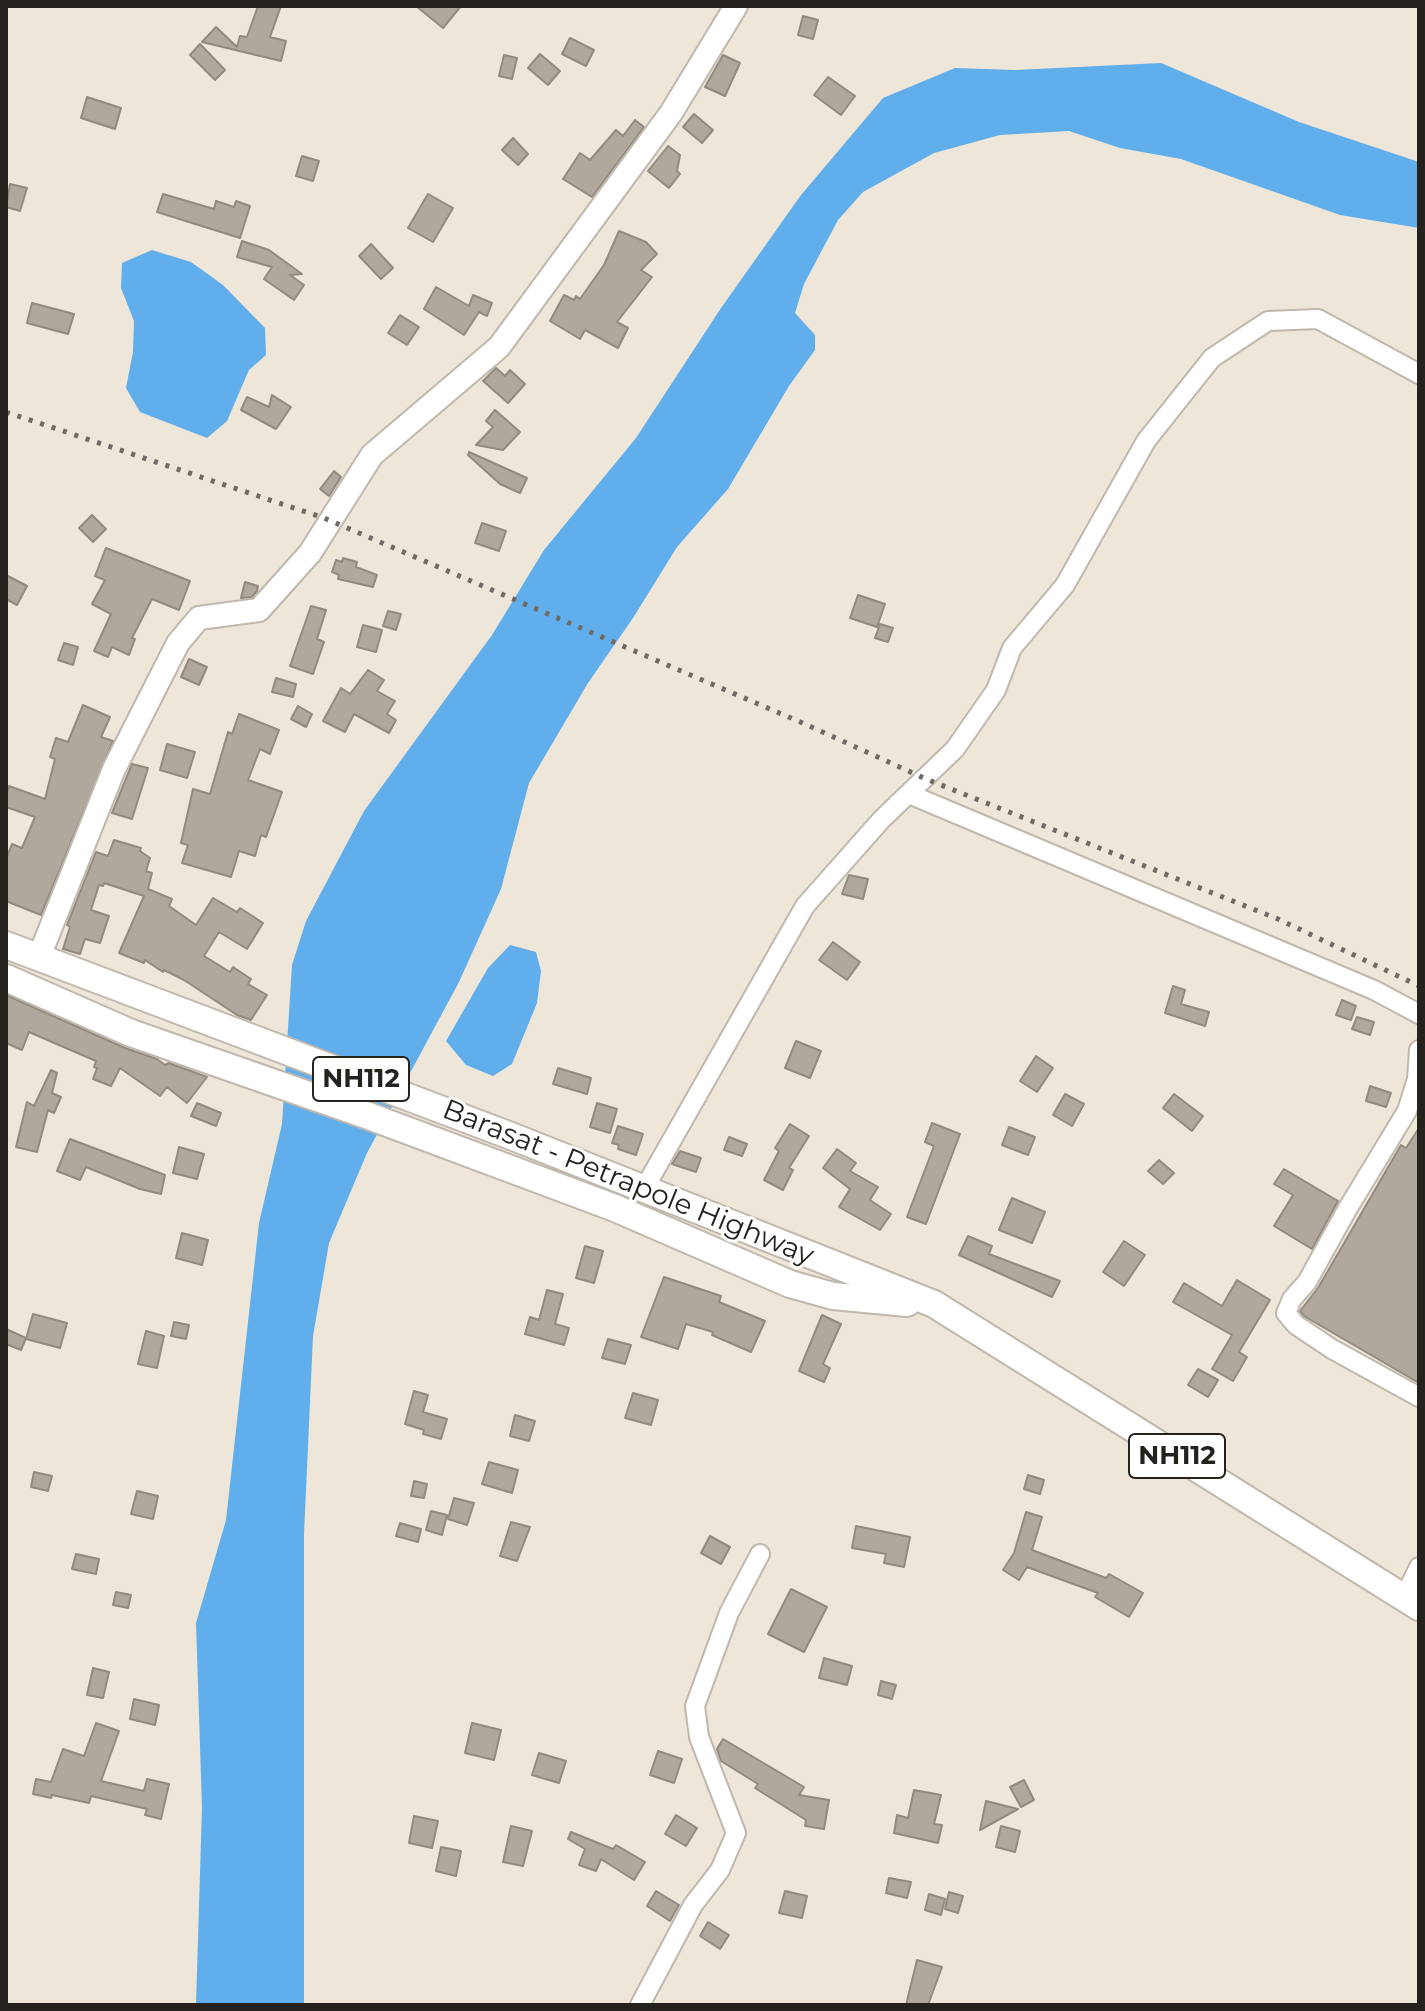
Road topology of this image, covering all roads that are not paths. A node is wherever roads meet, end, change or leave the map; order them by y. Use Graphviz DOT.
graph roads {
  1 [pos="736,6"];
  2 [pos="1419,374"];
  3 [pos="909,794"];
  4 [pos="6,945"];
  5 [pos="39,957"];
  6 [pos="6,978"];
  7 [pos="1419,1014"];
  8 [pos="1419,1050"];
  9 [pos="644,1189"];
  10 [pos="934,1304"];
  11 [pos="1419,1397"];
  12 [pos="760,1554"];
  13 [pos="1419,1567"];
  14 [pos="1412,1603"];
  15 [pos="640,2005"];
  1 -- 5 [label="main road"];
  2 -- 3 [label="street"];
  3 -- 7 [label="street"];
  3 -- 9 [label="street"];
  4 -- 5 [label="highway, Barasat - Petrapole Highway / NH112"];
  5 -- 9 [label="highway, Barasat - Petrapole Highway / NH112"];
  6 -- 10 [label="highway, Barasat - Petrapole Highway / NH112"];
  8 -- 11 [label="street"];
  9 -- 10 [label="highway, Barasat - Petrapole Highway / NH112"];
  10 -- 14 [label="highway, Barasat - Petrapole Highway / NH112"];
  12 -- 15 [label="street"];
  13 -- 14 [label="street"];
}
